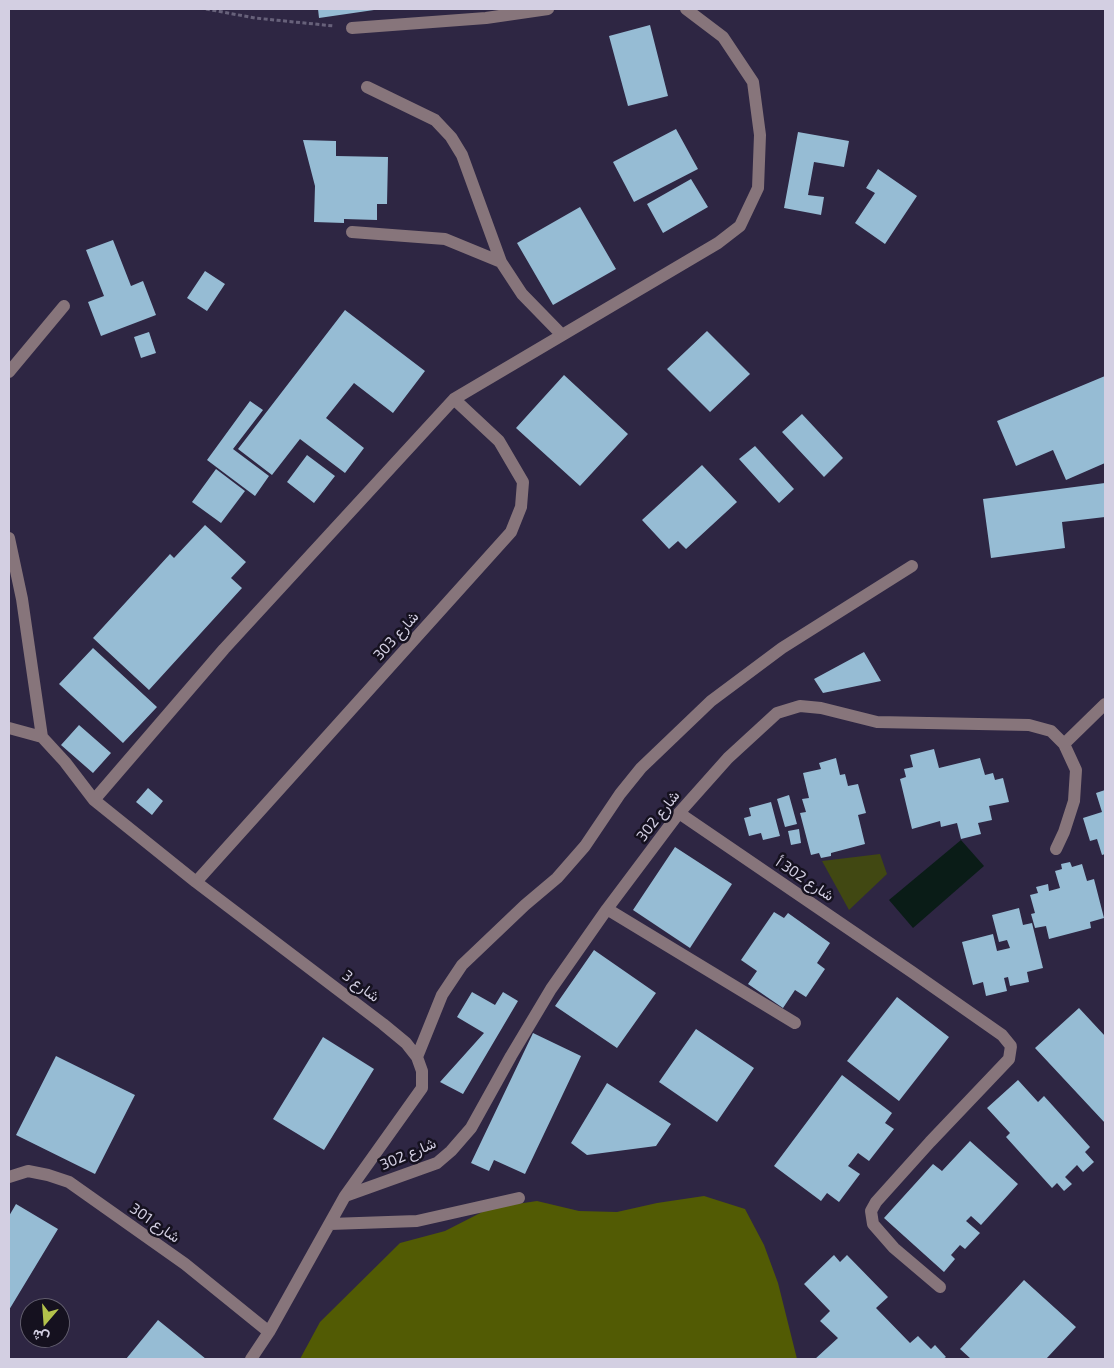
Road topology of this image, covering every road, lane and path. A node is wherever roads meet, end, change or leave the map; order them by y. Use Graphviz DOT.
graph roads {
  1 [pos="206,9"];
  2 [pos="548,9"];
  3 [pos="686,9"];
  4 [pos="352,28"];
  5 [pos="366,87"];
  6 [pos="352,232"];
  7 [pos="501,262"];
  8 [pos="64,306"];
  9 [pos="561,334"];
  10 [pos="9,372"];
  11 [pos="454,398"];
  12 [pos="9,538"];
  13 [pos="912,566"];
  14 [pos="1105,704"];
  15 [pos="9,728"];
  16 [pos="42,738"];
  17 [pos="1064,744"];
  18 [pos="94,800"];
  19 [pos="679,813"];
  20 [pos="1056,849"];
  21 [pos="196,882"];
  22 [pos="607,909"];
  23 [pos="795,1023"];
  24 [pos="417,1057"];
  25 [pos="9,1177"];
  26 [pos="345,1196"];
  27 [pos="519,1198"];
  28 [pos="330,1224"];
  29 [pos="940,1287"];
  30 [pos="269,1332"];
  31 [pos="251,1359"];
  1 -- 4 [label="path"];
  2 -- 4 [label="street"];
  3 -- 9 [label="street"];
  5 -- 7 [label="street"];
  6 -- 7 [label="street"];
  7 -- 9 [label="street"];
  8 -- 10 [label="street"];
  9 -- 11 [label="street"];
  11 -- 18 [label="street"];
  11 -- 21 [label="street, شارع 303"];
  12 -- 16 [label="street"];
  13 -- 24 [label="street"];
  14 -- 17 [label="street"];
  15 -- 16 [label="street, شارع 3"];
  16 -- 18 [label="street, شارع 3"];
  17 -- 19 [label="street, شارع 302"];
  17 -- 20 [label="street"];
  18 -- 21 [label="street, شارع 3"];
  19 -- 22 [label="street, شارع 302"];
  19 -- 29 [label="street, شارع 302 أ"];
  21 -- 24 [label="street, شارع 3"];
  22 -- 23 [label="street"];
  22 -- 26 [label="street, شارع 302"];
  24 -- 26 [label="street"];
  25 -- 30 [label="street, شارع 301"];
  26 -- 28 [label="street"];
  27 -- 28 [label="street"];
  28 -- 30 [label="street"];
  30 -- 31 [label="street"];
}
